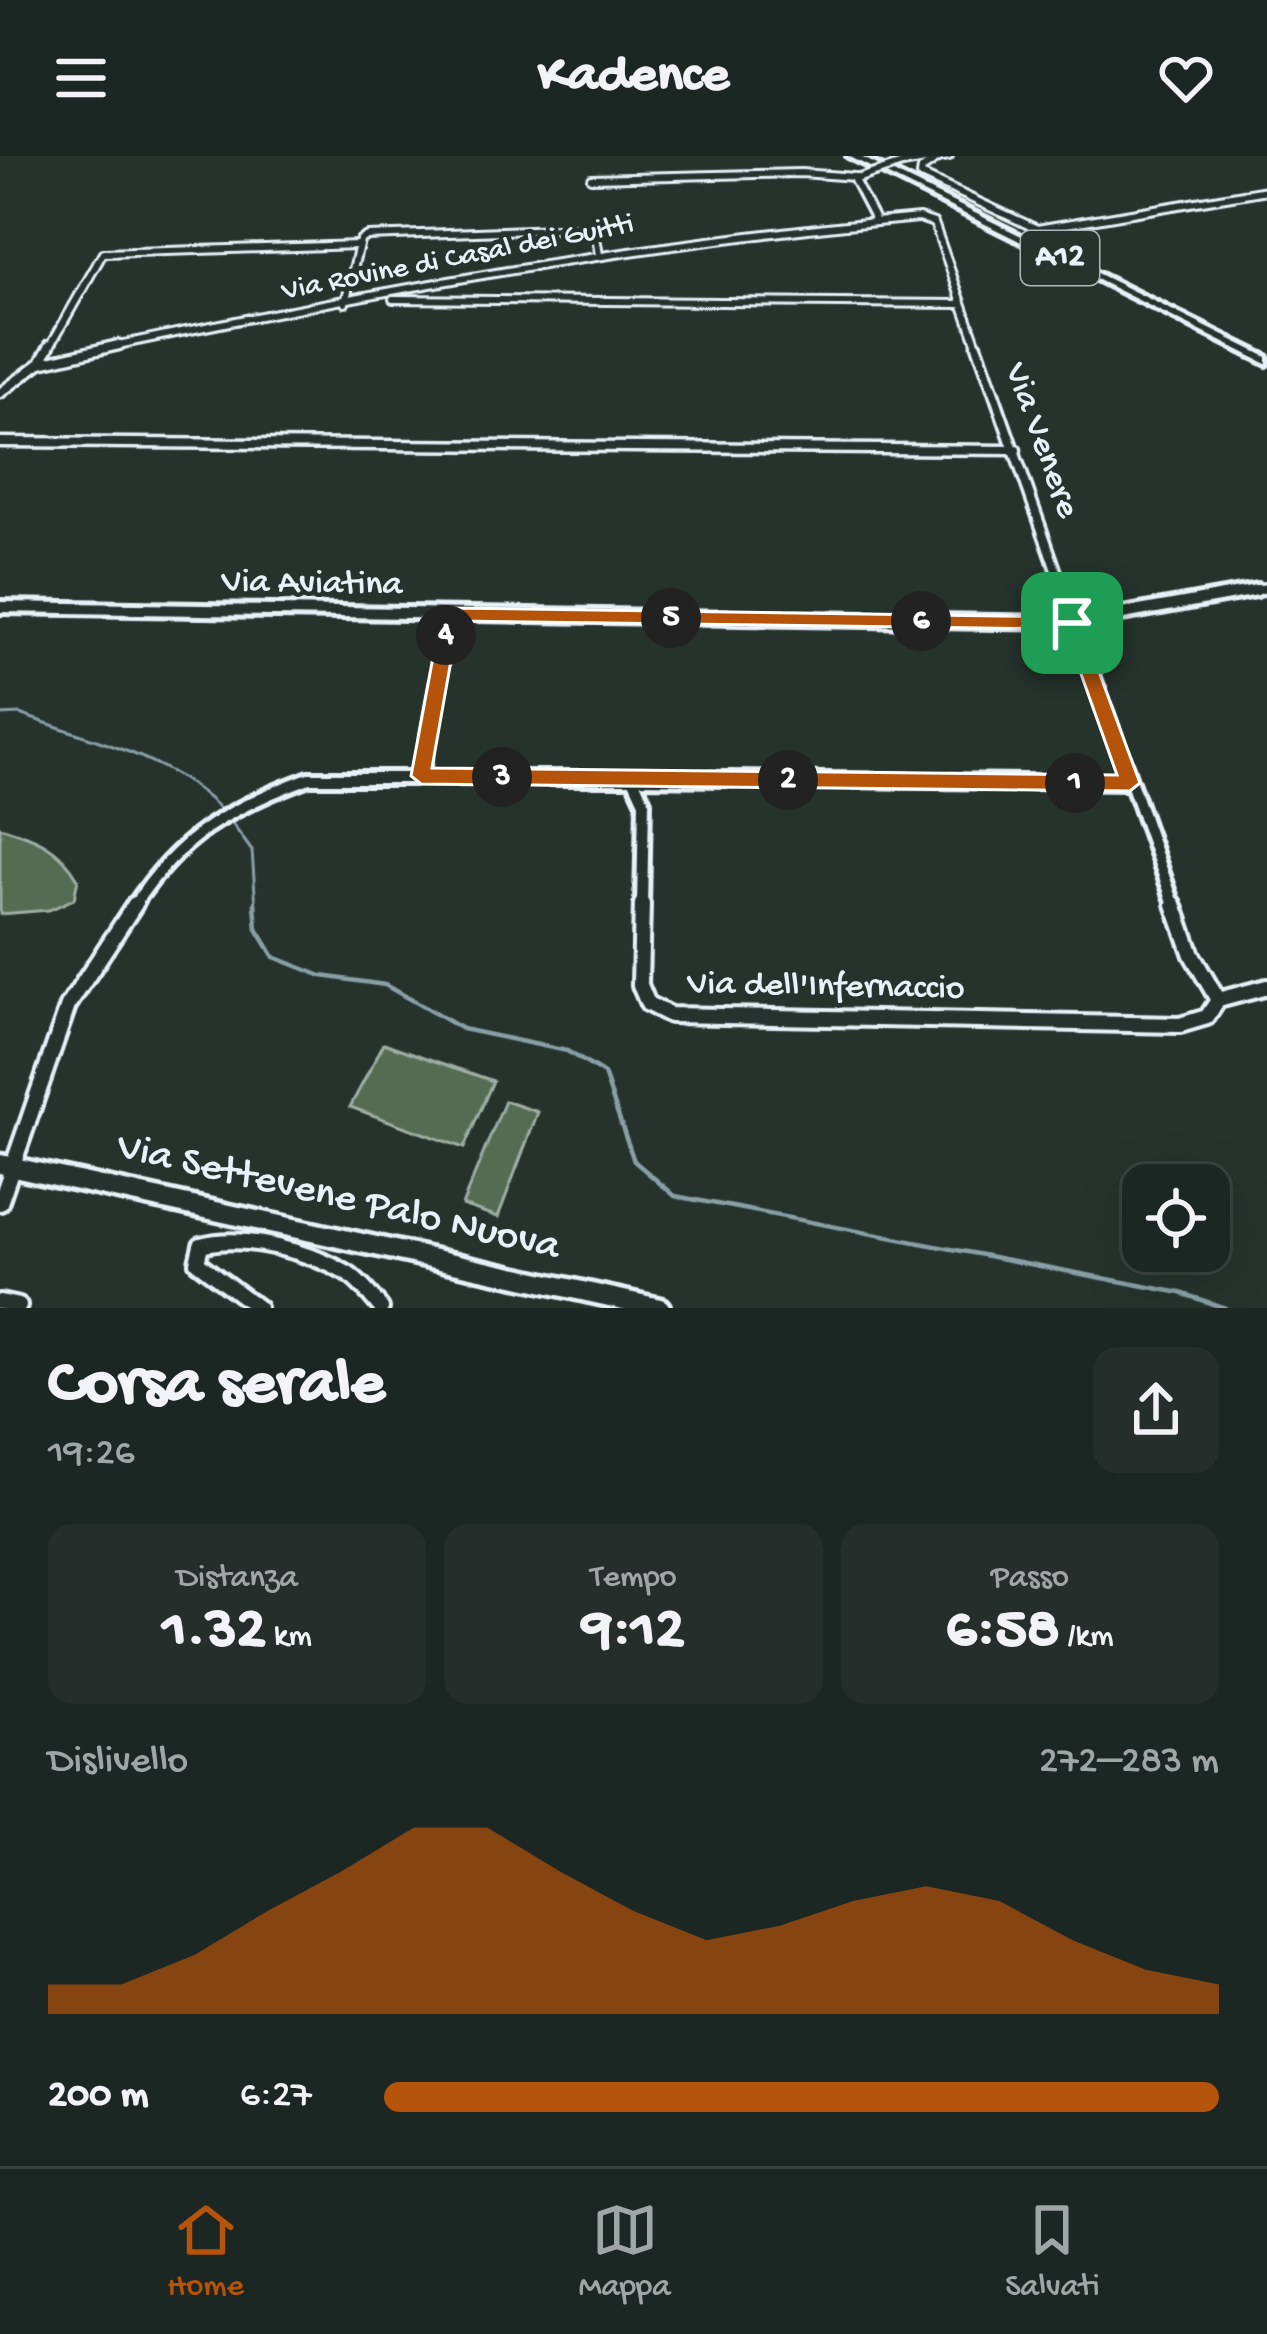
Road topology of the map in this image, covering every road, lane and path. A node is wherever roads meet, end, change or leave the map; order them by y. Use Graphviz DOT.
graph roads {
  1 [pos="852,156"];
  2 [pos="864,156"];
  3 [pos="944,157"];
  4 [pos="855,177"];
  5 [pos="591,178"];
  6 [pos="1267,190"];
  7 [pos="876,222"];
  8 [pos="359,245"];
  9 [pos="598,255"];
  10 [pos="371,298"];
  11 [pos="345,303"];
  12 [pos="961,304"];
  13 [pos="1267,357"];
  14 [pos="40,363"];
  15 [pos="0,393"];
  16 [pos="0,442"];
  17 [pos="1016,450"];
  18 [pos="1267,588"];
  19 [pos="0,607"];
  20 [pos="450,614"];
  21 [pos="1072,623"];
  22 [pos="421,776"];
  23 [pos="633,778"];
  24 [pos="1130,783"];
  25 [pos="1267,987"];
  26 [pos="1218,1000"];
  27 [pos="6,1165"];
  28 [pos="0,1203"];
  29 [pos="0,1302"];
  30 [pos="19,1306"];
  31 [pos="258,1308"];
  32 [pos="381,1308"];
  33 [pos="660,1308"];
  1 -- 13 [label="highway, A12"];
  2 -- 13 [label="highway, A12"];
  3 -- 4 [label="street, bridge"];
  3 -- 6 [label="street"];
  4 -- 5 [label="street"];
  4 -- 7 [label="street"];
  7 -- 9 [label="street, Via Rovine di Casal dei Guitti"];
  7 -- 12 [label="street, Via Venere"];
  8 -- 9 [label="street"];
  8 -- 11 [label="street"];
  8 -- 14 [label="street"];
  9 -- 10 [label="street, Via Rovine di Casal dei Guitti"];
  10 -- 11 [label="street, Via Rovine di Casal dei Guitti"];
  10 -- 12 [label="street"];
  11 -- 14 [label="street, Via Rovine di Casal dei Guitti"];
  12 -- 17 [label="street, Via Venere"];
  14 -- 15 [label="street, Via Rovine di Casal dei Guitti"];
  16 -- 17 [label="street"];
  17 -- 21 [label="street, Via Venere"];
  18 -- 21 [label="street, Via Aviatina"];
  19 -- 20 [label="street, Via Aviatina"];
  20 -- 21 [label="street, Via Aviatina"];
  20 -- 22 [label="street"];
  21 -- 24 [label="street, Via Venere"];
  22 -- 23 [label="street"];
  22 -- 27 [label="street"];
  23 -- 24 [label="street"];
  23 -- 26 [label="street, Via dell'Infernaccio"];
  24 -- 26 [label="street, Via Venere"];
  25 -- 26 [label="street, Via dell'Infernaccio"];
  27 -- 28 [label="street"];
  27 -- 33 [label="main road, Via Settevene Palo Nuova"];
  29 -- 30 [label="street"];
  31 -- 32 [label="street"];
}
